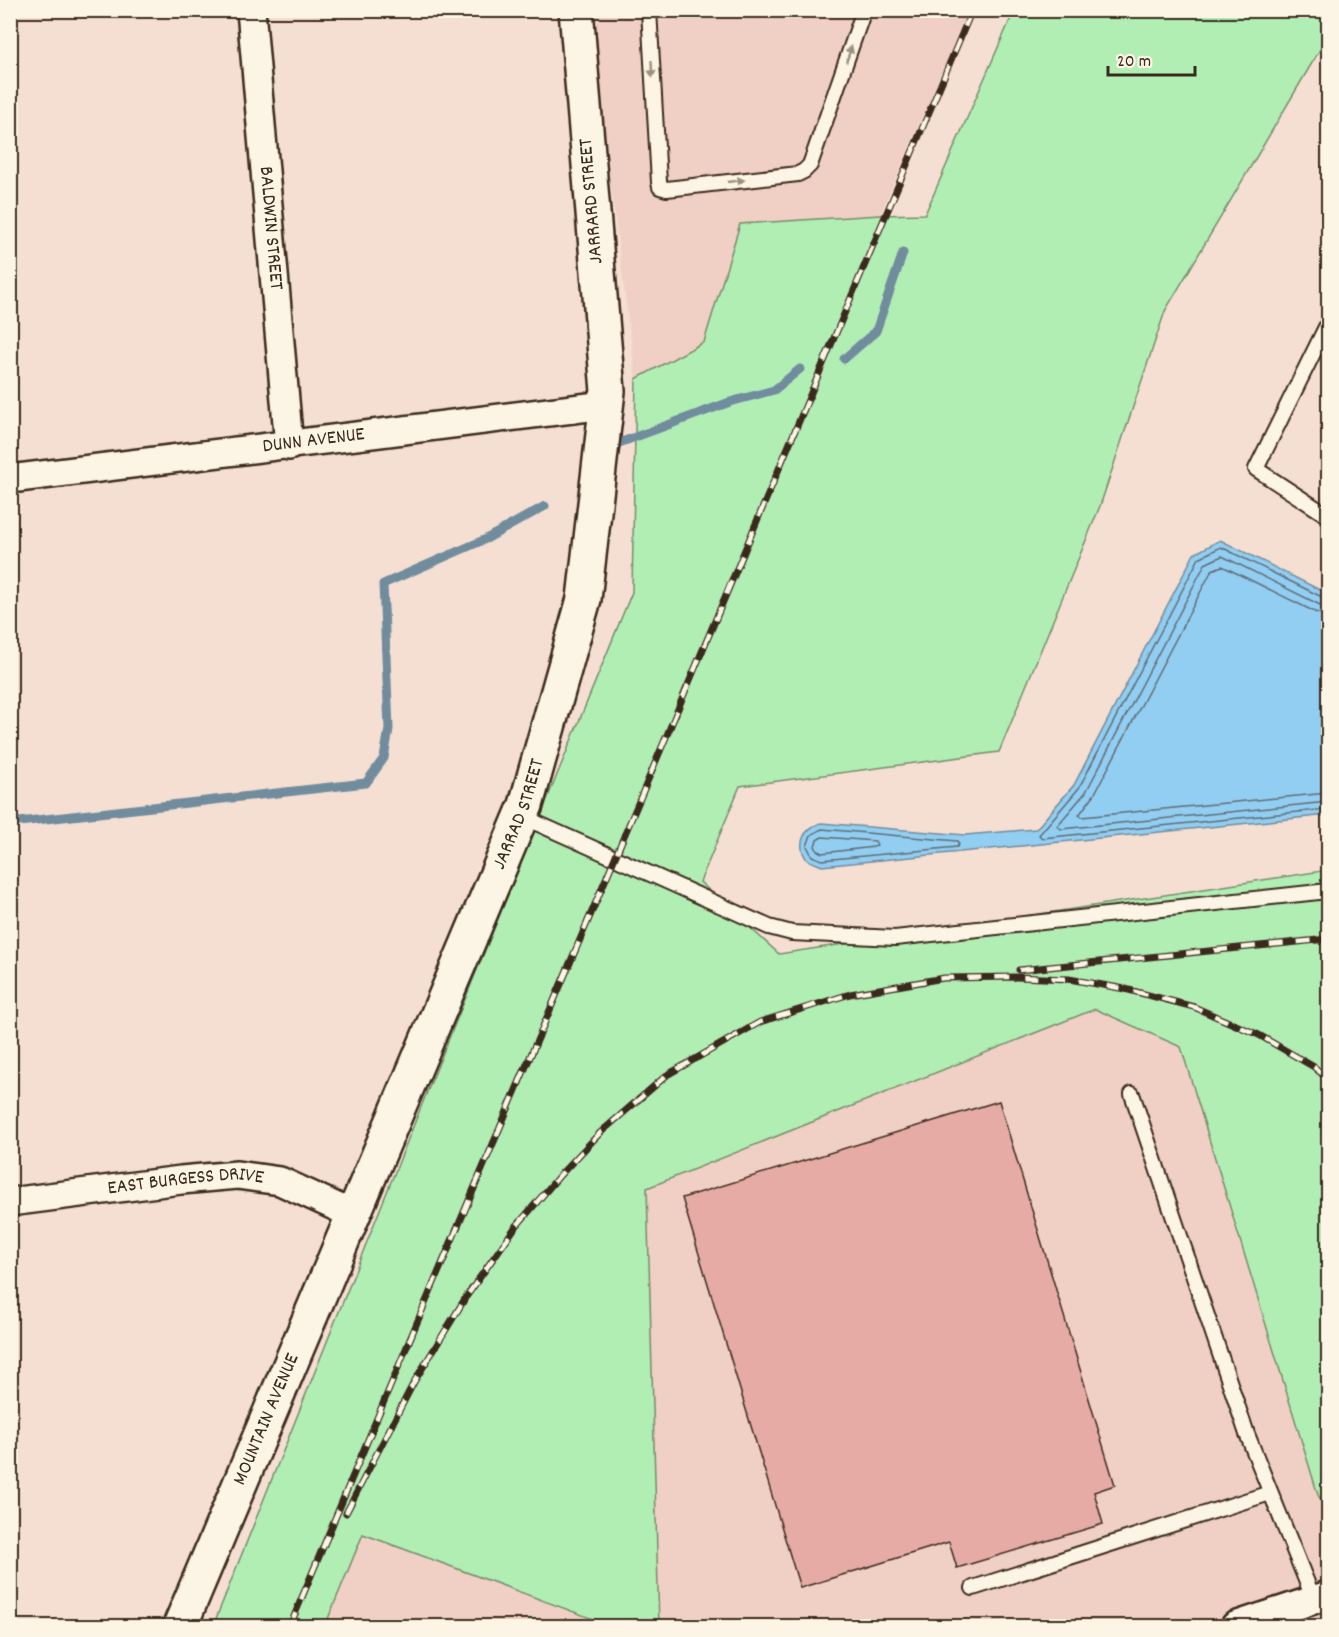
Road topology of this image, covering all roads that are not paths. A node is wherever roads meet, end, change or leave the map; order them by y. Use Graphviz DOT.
graph roads {
  1 [pos="252,10"];
  2 [pos="576,10"];
  3 [pos="649,10"];
  4 [pos="864,10"];
  5 [pos="1329,323"];
  6 [pos="608,391"];
  7 [pos="289,446"];
  8 [pos="10,479"];
  9 [pos="1329,516"];
  10 [pos="521,816"];
  11 [pos="1329,891"];
  12 [pos="1132,1094"];
  13 [pos="10,1202"];
  14 [pos="354,1215"];
  15 [pos="1270,1493"];
  16 [pos="973,1588"];
  17 [pos="1321,1597"];
  18 [pos="180,1626"];
  19 [pos="1235,1626"];
  1 -- 7 [label="street, BALDWIN STREET"];
  2 -- 6 [label="street, JARRARD STREET"];
  3 -- 4 [label="lane, one-way"];
  5 -- 9 [label="lane"];
  6 -- 7 [label="street, DUNN AVENUE"];
  6 -- 10 [label="street, JARRAD STREET"];
  7 -- 8 [label="street, DUNN AVENUE"];
  10 -- 11 [label="lane"];
  10 -- 14 [label="street, JARRAD STREET"];
  12 -- 15 [label="lane"];
  13 -- 14 [label="street, EAST BURGESS DRIVE"];
  14 -- 18 [label="street, MOUNTAIN AVENUE"];
  15 -- 16 [label="lane"];
  15 -- 17 [label="lane"];
  17 -- 19 [label="street"];
}
